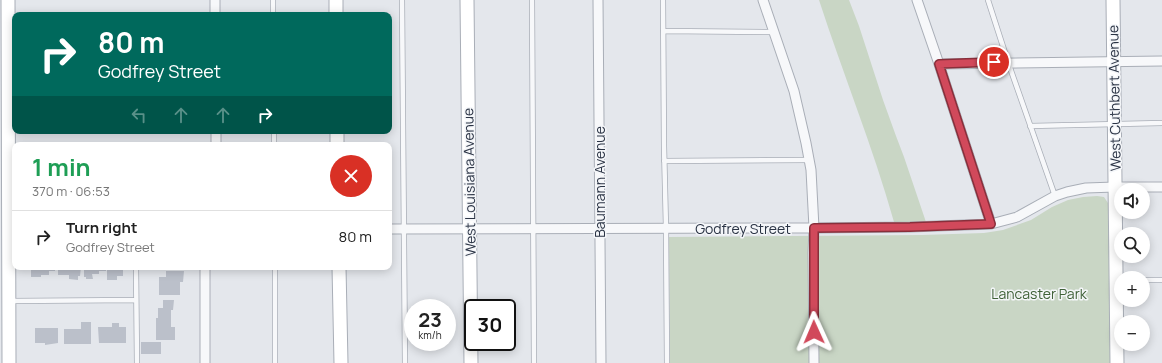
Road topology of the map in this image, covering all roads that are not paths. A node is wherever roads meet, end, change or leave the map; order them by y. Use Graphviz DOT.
graph roads {
  1 [pos="8,0"];
  2 [pos="215,0"];
  3 [pos="273,0"];
  4 [pos="336,0"];
  5 [pos="402,0"];
  6 [pos="467,0"];
  7 [pos="532,0"];
  8 [pos="598,0"];
  9 [pos="663,0"];
  10 [pos="763,0"];
  11 [pos="917,0"];
  12 [pos="988,0"];
  13 [pos="1113,0"];
  14 [pos="215,12"];
  15 [pos="273,12"];
  16 [pos="336,12"];
  17 [pos="664,31"];
  18 [pos="774,32"];
  19 [pos="1162,61"];
  20 [pos="1008,62"];
  21 [pos="1113,62"];
  22 [pos="939,64"];
  23 [pos="12,94"];
  24 [pos="1162,123"];
  25 [pos="1114,124"];
  26 [pos="1030,126"];
  27 [pos="809,160"];
  28 [pos="664,161"];
  29 [pos="1115,183"];
  30 [pos="1150,186"];
  31 [pos="1162,186"];
  32 [pos="1114,187"];
  33 [pos="1055,196"];
  34 [pos="1116,219"];
  35 [pos="991,224"];
  36 [pos="469,228"];
  37 [pos="533,228"];
  38 [pos="666,228"];
  39 [pos="814,228"];
  40 [pos="392,229"];
  41 [pos="403,229"];
  42 [pos="600,229"];
  43 [pos="12,234"];
  44 [pos="136,270"];
  45 [pos="205,270"];
  46 [pos="275,270"];
  47 [pos="339,270"];
  48 [pos="1119,271"];
  49 [pos="1150,280"];
  50 [pos="1162,280"];
  51 [pos="5,285"];
  52 [pos="136,300"];
  53 [pos="9,301"];
  54 [pos="1118,307"];
  55 [pos="9,363"];
  56 [pos="137,363"];
  57 [pos="205,363"];
  58 [pos="275,363"];
  59 [pos="341,363"];
  60 [pos="405,363"];
  61 [pos="471,363"];
  62 [pos="534,363"];
  63 [pos="601,363"];
  64 [pos="667,363"];
  65 [pos="814,363"];
  66 [pos="1117,363"];
  1 -- 23 [label="street"];
  2 -- 14 [label="street"];
  3 -- 15 [label="lane"];
  4 -- 16 [label="street"];
  5 -- 41 [label="lane"];
  6 -- 36 [label="street, West Louisiana Avenue"];
  7 -- 37 [label="lane"];
  8 -- 42 [label="street, Baumann Avenue"];
  9 -- 17 [label="lane"];
  10 -- 18 [label="street"];
  11 -- 22 [label="street"];
  12 -- 20 [label="lane"];
  13 -- 21 [label="street, West Cuthbert Avenue"];
  17 -- 18 [label="lane"];
  17 -- 28 [label="lane"];
  18 -- 27 [label="street"];
  19 -- 21 [label="street"];
  20 -- 21 [label="street"];
  20 -- 22 [label="street"];
  20 -- 26 [label="lane"];
  21 -- 25 [label="street, West Cuthbert Avenue"];
  22 -- 35 [label="street"];
  23 -- 43 [label="street"];
  24 -- 25 [label="lane"];
  25 -- 26 [label="lane"];
  25 -- 29 [label="street, West Cuthbert Avenue"];
  26 -- 33 [label="lane"];
  27 -- 28 [label="lane"];
  27 -- 39 [label="street"];
  28 -- 38 [label="lane"];
  30 -- 31 [label="street, Godfrey Street"];
  32 -- 33 [label="street, Godfrey Street"];
  33 -- 35 [label="street, Godfrey Street"];
  34 -- 48 [label="street, West Cuthbert Avenue"];
  35 -- 39 [label="street, Godfrey Street"];
  36 -- 37 [label="street, Godfrey Street"];
  36 -- 41 [label="street, Godfrey Street"];
  36 -- 61 [label="street, West Louisiana Avenue"];
  37 -- 42 [label="street, Godfrey Street"];
  37 -- 62 [label="lane"];
  38 -- 39 [label="street, Godfrey Street"];
  38 -- 42 [label="street, Godfrey Street"];
  38 -- 64 [label="lane"];
  39 -- 65 [label="street"];
  40 -- 41 [label="street, Godfrey Street"];
  41 -- 60 [label="lane"];
  42 -- 63 [label="street, Baumann Avenue"];
  43 -- 51 [label="street"];
  44 -- 52 [label="lane"];
  45 -- 57 [label="street"];
  46 -- 58 [label="lane"];
  47 -- 59 [label="street"];
  49 -- 50 [label="lane"];
  51 -- 53 [label="street"];
  52 -- 53 [label="lane"];
  52 -- 56 [label="lane"];
  53 -- 55 [label="street"];
  54 -- 66 [label="street, West Cuthbert Avenue"];
}
